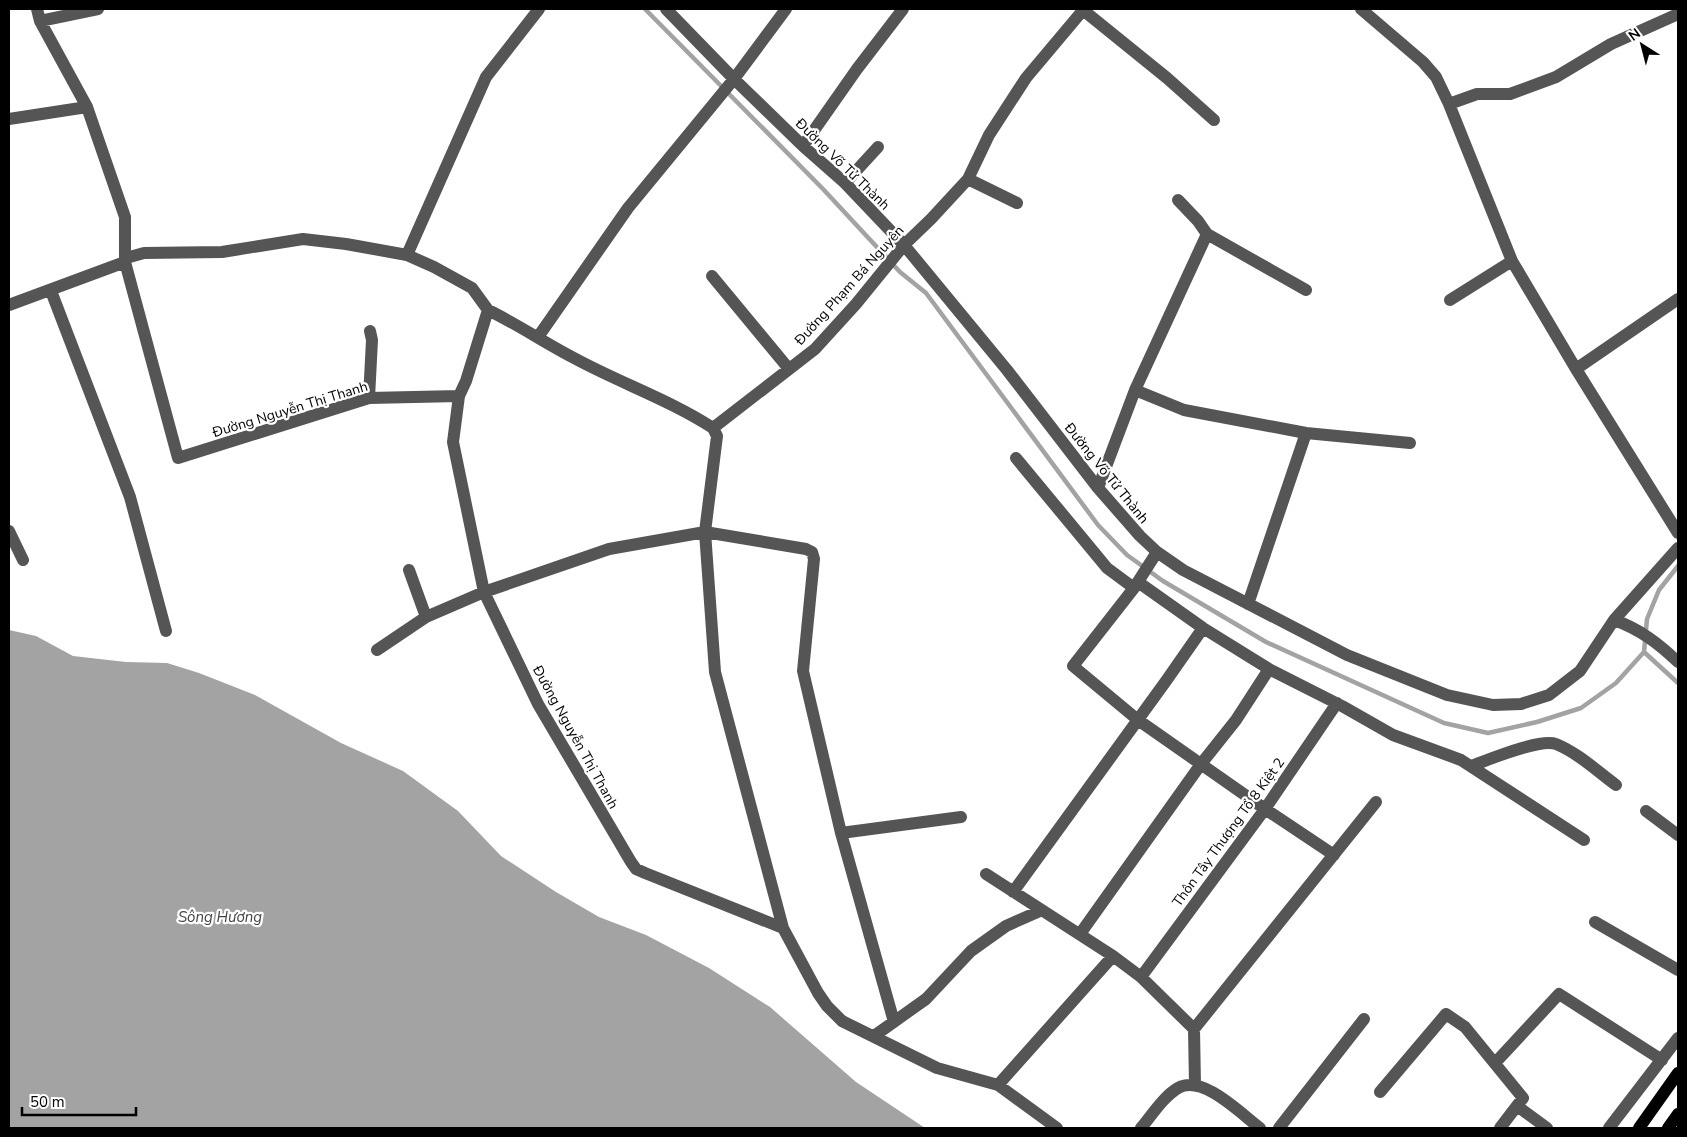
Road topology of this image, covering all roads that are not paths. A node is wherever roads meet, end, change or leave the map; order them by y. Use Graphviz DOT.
graph roads {
  1 [pos="98,9"];
  2 [pos="539,9"];
  3 [pos="666,9"];
  4 [pos="786,9"];
  5 [pos="903,9"];
  6 [pos="1083,9"];
  7 [pos="1361,9"];
  8 [pos="1678,14"];
  9 [pos="38,15"];
  10 [pos="733,81"];
  11 [pos="1449,104"];
  12 [pos="87,107"];
  13 [pos="9,119"];
  14 [pos="1214,120"];
  15 [pos="803,146"];
  16 [pos="878,147"];
  17 [pos="968,179"];
  18 [pos="845,183"];
  19 [pos="1178,200"];
  20 [pos="1017,203"];
  21 [pos="1207,234"];
  22 [pos="901,249"];
  23 [pos="406,255"];
  24 [pos="125,260"];
  25 [pos="1512,261"];
  26 [pos="712,276"];
  27 [pos="1306,290"];
  28 [pos="51,291"];
  29 [pos="1678,299"];
  30 [pos="1450,300"];
  31 [pos="9,306"];
  32 [pos="488,310"];
  33 [pos="370,331"];
  34 [pos="538,336"];
  35 [pos="789,369"];
  36 [pos="1576,369"];
  37 [pos="1136,390"];
  38 [pos="459,396"];
  39 [pos="369,398"];
  40 [pos="713,428"];
  41 [pos="1306,434"];
  42 [pos="1410,442"];
  43 [pos="1016,458"];
  44 [pos="1098,488"];
  45 [pos="9,531"];
  46 [pos="705,532"];
  47 [pos="1678,533"];
  48 [pos="1678,548"];
  49 [pos="1158,552"];
  50 [pos="23,560"];
  51 [pos="409,570"];
  52 [pos="1136,585"];
  53 [pos="484,592"];
  54 [pos="1248,604"];
  55 [pos="426,618"];
  56 [pos="1614,620"];
  57 [pos="1203,628"];
  58 [pos="166,631"];
  59 [pos="377,650"];
  60 [pos="1678,662"];
  61 [pos="1269,669"];
  62 [pos="1337,703"];
  63 [pos="1138,720"];
  64 [pos="1201,764"];
  65 [pos="1471,766"];
  66 [pos="1616,785"];
  67 [pos="1376,802"];
  68 [pos="1265,809"];
  69 [pos="1646,811"];
  70 [pos="961,817"];
  71 [pos="841,833"];
  72 [pos="1678,836"];
  73 [pos="1584,840"];
  74 [pos="1334,855"];
  75 [pos="986,874"];
  76 [pos="1013,892"];
  77 [pos="1042,910"];
  78 [pos="1595,922"];
  79 [pos="783,928"];
  80 [pos="1080,934"];
  81 [pos="1113,956"];
  82 [pos="1677,968"];
  83 [pos="1141,977"];
  84 [pos="1364,1019"];
  85 [pos="894,1022"];
  86 [pos="1194,1029"];
  87 [pos="874,1036"];
  88 [pos="1678,1038"];
  89 [pos="1662,1060"];
  90 [pos="1495,1063"];
  91 [pos="1678,1073"];
  92 [pos="1195,1084"];
  93 [pos="998,1085"];
  94 [pos="1380,1092"];
  95 [pos="1517,1106"];
  96 [pos="1678,1114"];
  97 [pos="1058,1128"];
  98 [pos="1141,1128"];
  99 [pos="1260,1128"];
  100 [pos="1279,1128"];
  101 [pos="1500,1128"];
  102 [pos="1547,1128"];
  103 [pos="1609,1128"];
  104 [pos="1639,1128"];
  105 [pos="1668,1128"];
  1 -- 9 [label="street"];
  2 -- 23 [label="street"];
  3 -- 10 [label="street, Đường Võ Tử Thành"];
  4 -- 10 [label="street"];
  5 -- 15 [label="street"];
  6 -- 14 [label="street"];
  6 -- 17 [label="street, Đường Phạm Bá Nguyên"];
  7 -- 11 [label="street"];
  8 -- 11 [label="street"];
  9 -- 12 [label="street, Đường Nguyễn Thị Thanh"];
  10 -- 15 [label="street, Đường Võ Tử Thành"];
  10 -- 34 [label="street"];
  11 -- 25 [label="street"];
  12 -- 13 [label="street"];
  12 -- 24 [label="street, Đường Nguyễn Thị Thanh"];
  15 -- 18 [label="street, Đường Võ Tử Thành"];
  16 -- 18 [label="street"];
  17 -- 20 [label="street"];
  17 -- 22 [label="street, Đường Phạm Bá Nguyên"];
  18 -- 22 [label="street, Đường Võ Tử Thành"];
  19 -- 21 [label="street"];
  21 -- 27 [label="street"];
  21 -- 37 [label="street"];
  22 -- 35 [label="street, Đường Phạm Bá Nguyên"];
  22 -- 44 [label="street, Đường Võ Tử Thành"];
  23 -- 24 [label="street"];
  23 -- 32 [label="street"];
  24 -- 28 [label="street"];
  24 -- 39 [label="street, Đường Nguyễn Thị Thanh"];
  25 -- 30 [label="street"];
  25 -- 36 [label="street"];
  26 -- 35 [label="street"];
  28 -- 31 [label="street"];
  28 -- 58 [label="street"];
  29 -- 36 [label="street"];
  32 -- 34 [label="street"];
  32 -- 38 [label="street"];
  33 -- 39 [label="street"];
  34 -- 40 [label="street"];
  35 -- 40 [label="street, Đường Phạm Bá Nguyên"];
  36 -- 47 [label="street"];
  37 -- 41 [label="street"];
  37 -- 44 [label="street"];
  38 -- 39 [label="street, Đường Nguyễn Thị Thanh"];
  38 -- 53 [label="street, Đường Nguyễn Thị Thanh"];
  40 -- 46 [label="street"];
  41 -- 42 [label="street"];
  41 -- 54 [label="street"];
  43 -- 52 [label="street"];
  44 -- 49 [label="street, Đường Võ Tử Thành"];
  45 -- 50 [label="street"];
  46 -- 53 [label="street"];
  46 -- 71 [label="street"];
  46 -- 79 [label="street"];
  48 -- 56 [label="street, Đường Võ Tử Thành"];
  49 -- 52 [label="street"];
  49 -- 54 [label="street, Đường Võ Tử Thành"];
  51 -- 55 [label="street"];
  52 -- 57 [label="street"];
  52 -- 63 [label="street"];
  53 -- 55 [label="street"];
  53 -- 79 [label="street, Đường Nguyễn Thị Thanh"];
  54 -- 56 [label="street, Đường Võ Tử Thành"];
  55 -- 59 [label="street"];
  56 -- 60 [label="street"];
  57 -- 61 [label="street"];
  57 -- 63 [label="street"];
  61 -- 62 [label="street"];
  61 -- 64 [label="street"];
  62 -- 65 [label="street"];
  62 -- 68 [label="street, Thôn Tây Thượng Tổ 8 Kiệt 2"];
  63 -- 64 [label="street"];
  63 -- 76 [label="street"];
  64 -- 68 [label="street"];
  64 -- 80 [label="street"];
  65 -- 66 [label="street"];
  65 -- 73 [label="street"];
  67 -- 74 [label="street"];
  68 -- 74 [label="street"];
  68 -- 83 [label="street, Thôn Tây Thượng Tổ 8 Kiệt 2"];
  69 -- 72 [label="street"];
  70 -- 71 [label="street"];
  71 -- 85 [label="street"];
  74 -- 86 [label="street"];
  75 -- 76 [label="street"];
  76 -- 77 [label="street"];
  77 -- 80 [label="street"];
  77 -- 85 [label="street"];
  78 -- 82 [label="street"];
  79 -- 87 [label="street"];
  80 -- 81 [label="street"];
  81 -- 83 [label="street"];
  81 -- 93 [label="street"];
  83 -- 86 [label="street"];
  84 -- 100 [label="street"];
  85 -- 87 [label="street"];
  86 -- 92 [label="street"];
  87 -- 93 [label="street"];
  88 -- 89 [label="street"];
  89 -- 90 [label="street"];
  89 -- 103 [label="street"];
  90 -- 94 [label="street"];
  90 -- 95 [label="street"];
  91 -- 104 [label="main road"];
  92 -- 98 [label="street"];
  92 -- 99 [label="street"];
  93 -- 97 [label="street"];
  95 -- 101 [label="street"];
  95 -- 102 [label="street"];
  96 -- 105 [label="main road"];
}
